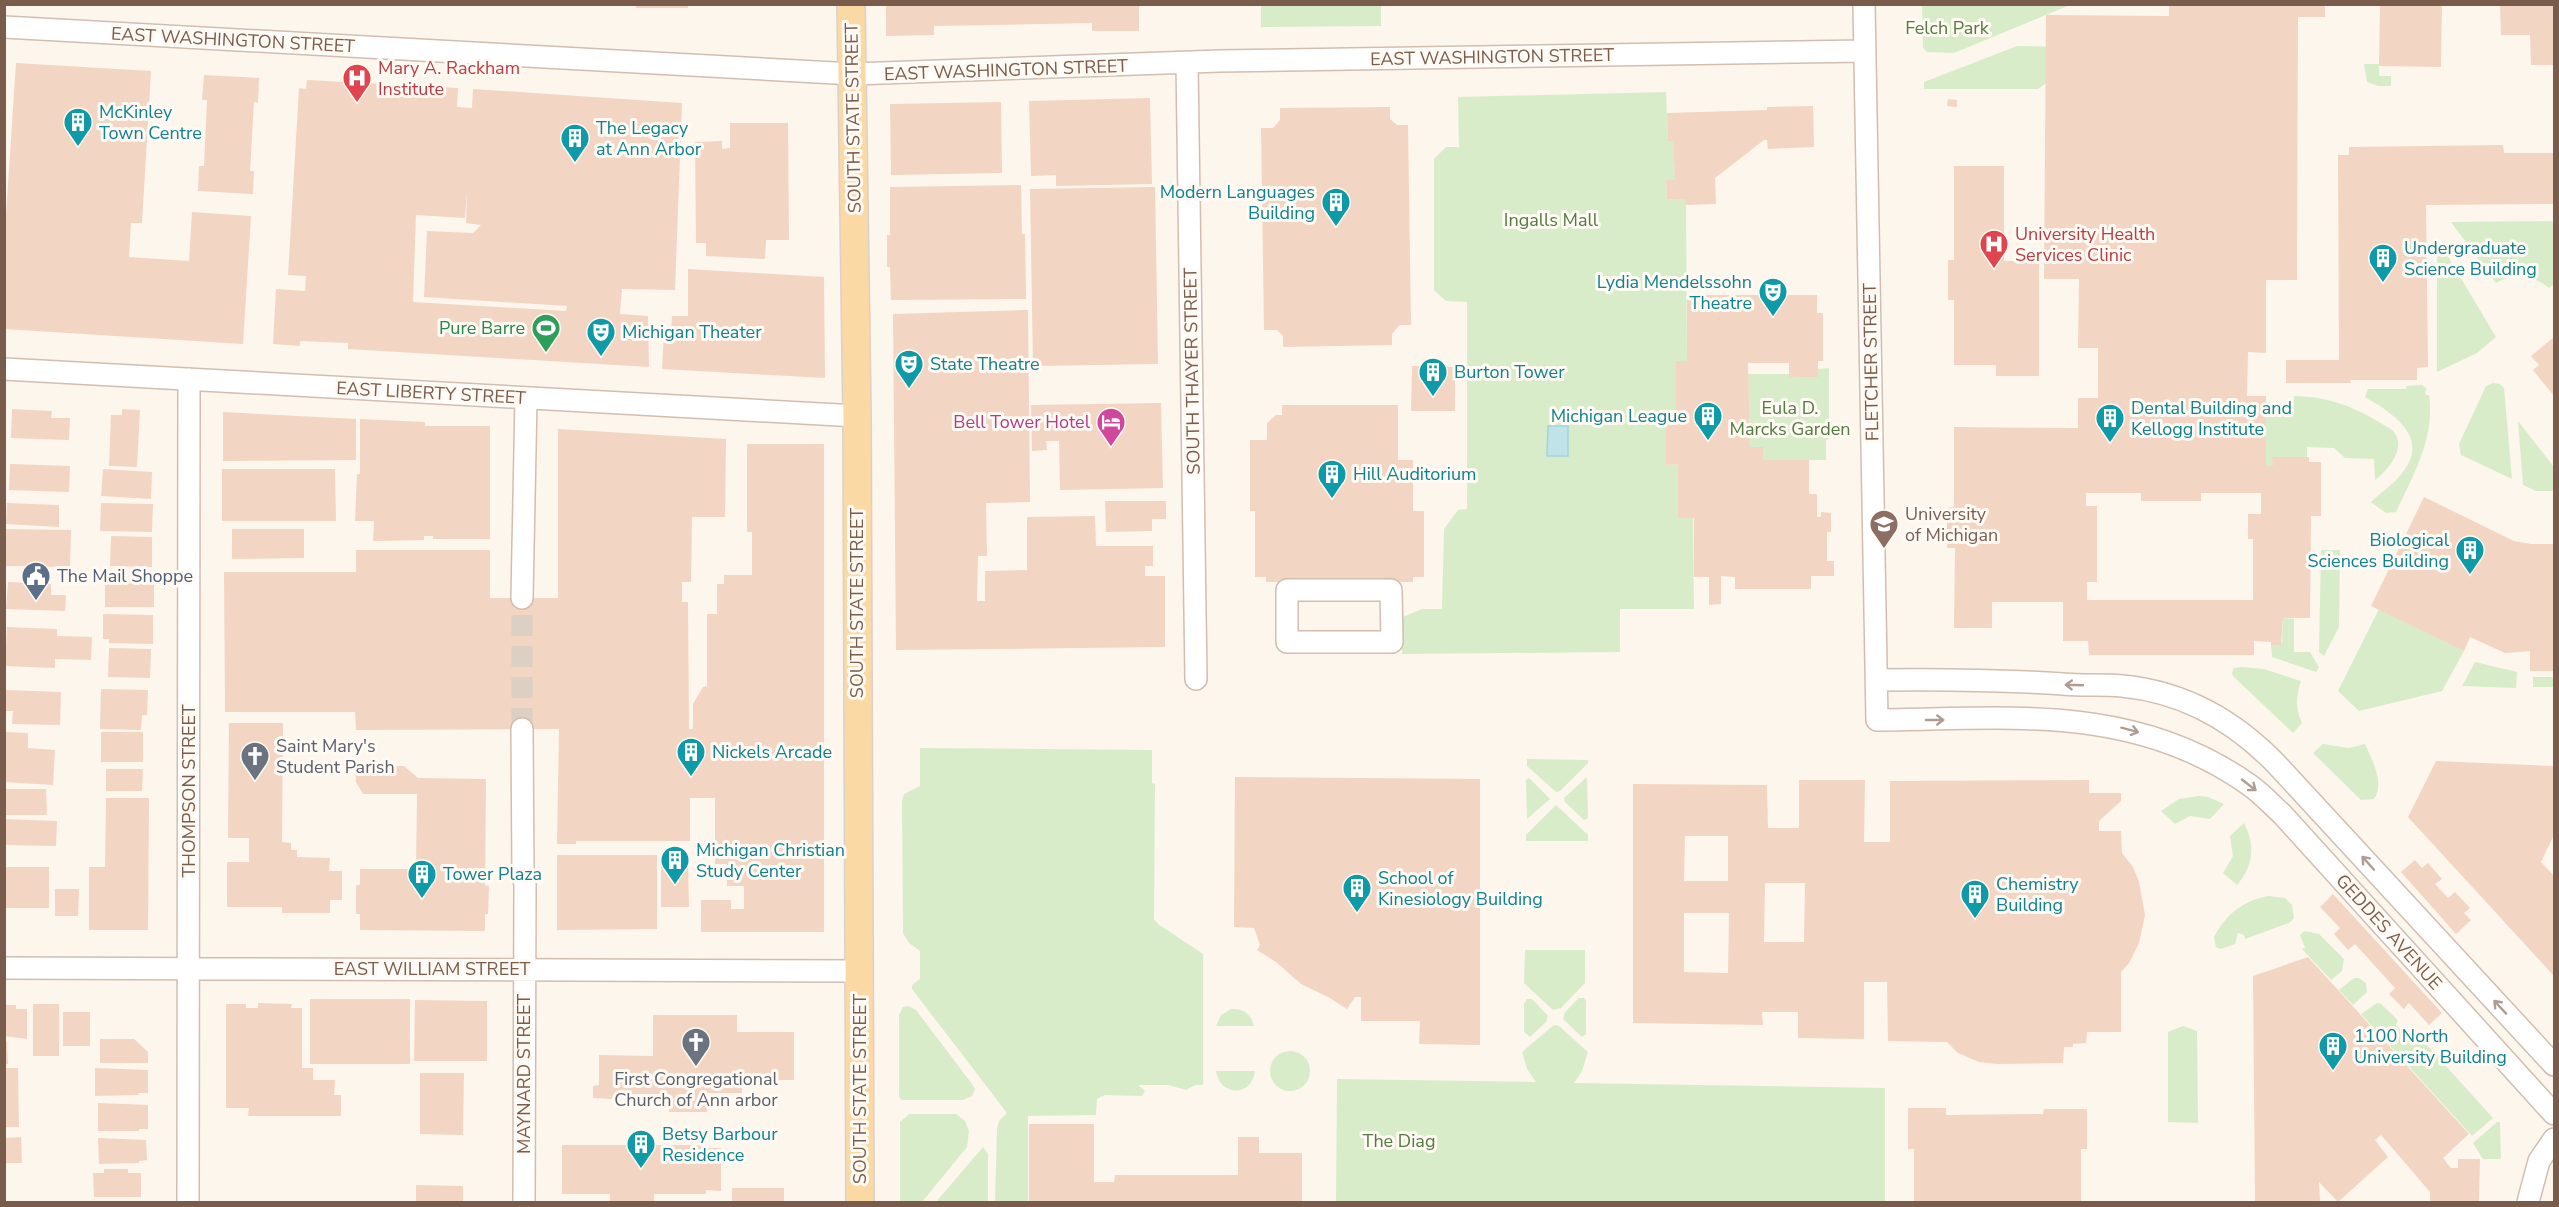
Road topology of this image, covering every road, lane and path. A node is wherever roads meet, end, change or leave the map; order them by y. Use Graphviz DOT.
graph roads {
  1 [pos="851,4"];
  2 [pos="1864,4"];
  3 [pos="4,27"];
  4 [pos="1865,51"];
  5 [pos="1187,63"];
  6 [pos="853,74"];
  7 [pos="4,369"];
  8 [pos="189,379"];
  9 [pos="526,399"];
  10 [pos="857,417"];
  11 [pos="1287,590"];
  12 [pos="522,598"];
  13 [pos="1196,679"];
  14 [pos="1877,680"];
  15 [pos="1877,720"];
  16 [pos="522,729"];
  17 [pos="4,968"];
  18 [pos="189,968"];
  19 [pos="524,970"];
  20 [pos="860,971"];
  21 [pos="2554,1065"];
  22 [pos="2554,1114"];
  23 [pos="2554,1139"];
  24 [pos="188,1203"];
  25 [pos="524,1203"];
  26 [pos="860,1203"];
  27 [pos="2528,1203"];
  1 -- 6 [label="main road, SOUTH STATE STREET"];
  2 -- 4 [label="street, FLETCHER STREET"];
  3 -- 6 [label="street, EAST WASHINGTON STREET"];
  4 -- 5 [label="street, EAST WASHINGTON STREET"];
  4 -- 14 [label="street, FLETCHER STREET"];
  5 -- 6 [label="street, EAST WASHINGTON STREET"];
  5 -- 13 [label="street, SOUTH THAYER STREET"];
  6 -- 10 [label="main road, SOUTH STATE STREET"];
  7 -- 8 [label="street, EAST LIBERTY STREET"];
  8 -- 9 [label="street, EAST LIBERTY STREET"];
  8 -- 18 [label="street, THOMPSON STREET"];
  9 -- 10 [label="street, EAST LIBERTY STREET"];
  9 -- 12 [label="street"];
  10 -- 20 [label="main road, SOUTH STATE STREET"];
  11 -- 11 [label="street"];
  14 -- 15 [label="street, FLETCHER STREET"];
  21 -- 14 [label="street, GEDDES AVENUE, one-way"];
  15 -- 22 [label="street, GEDDES AVENUE, one-way"];
  16 -- 19 [label="street, MAYNARD STREET"];
  17 -- 18 [label="street, EAST WILLIAM STREET"];
  18 -- 19 [label="street, EAST WILLIAM STREET"];
  18 -- 24 [label="street, THOMPSON STREET"];
  19 -- 20 [label="street, EAST WILLIAM STREET"];
  19 -- 25 [label="street, MAYNARD STREET"];
  20 -- 26 [label="main road, SOUTH STATE STREET"];
  23 -- 27 [label="street"];
}
